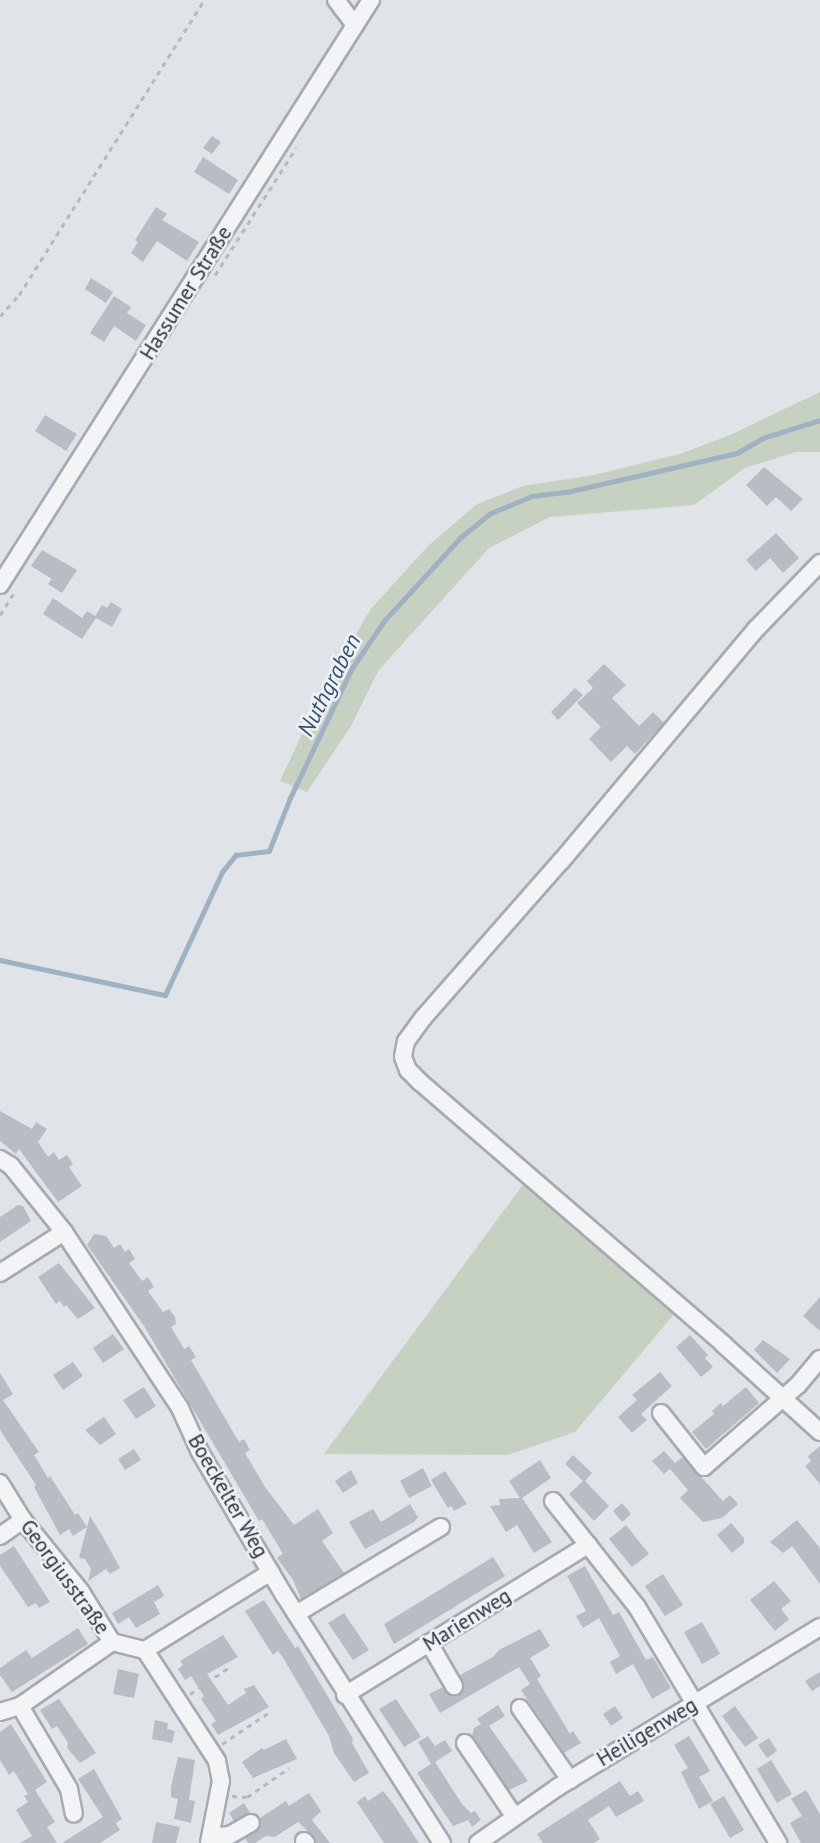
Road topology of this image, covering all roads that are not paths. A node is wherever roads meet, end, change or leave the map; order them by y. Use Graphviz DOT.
graph roads {
  1 [pos="336,0"];
  2 [pos="371,0"];
  3 [pos="355,25"];
  4 [pos="820,563"];
  5 [pos="0,585"];
  6 [pos="0,1159"];
  7 [pos="64,1232"];
  8 [pos="0,1273"];
  9 [pos="820,1359"];
  10 [pos="779,1399"];
  11 [pos="661,1413"];
  12 [pos="820,1433"];
  13 [pos="0,1483"];
  14 [pos="553,1501"];
  15 [pos="23,1520"];
  16 [pos="441,1527"];
  17 [pos="0,1536"];
  18 [pos="589,1545"];
  19 [pos="271,1572"];
  20 [pos="296,1614"];
  21 [pos="820,1627"];
  22 [pos="112,1642"];
  23 [pos="429,1643"];
  24 [pos="145,1650"];
  25 [pos="454,1686"];
  26 [pos="345,1695"];
  27 [pos="694,1703"];
  28 [pos="20,1706"];
  29 [pos="520,1708"];
  30 [pos="0,1712"];
  31 [pos="465,1744"];
  32 [pos="570,1780"];
  33 [pos="74,1814"];
  34 [pos="514,1816"];
  35 [pos="251,1824"];
  36 [pos="210,1840"];
  37 [pos="442,1843"];
  38 [pos="478,1843"];
  39 [pos="778,1843"];
  1 -- 3 [label="street"];
  2 -- 3 [label="street, Hassumer Straße"];
  3 -- 5 [label="street, Hassumer Straße"];
  4 -- 10 [label="street"];
  6 -- 7 [label="street, Boeckelter Weg"];
  7 -- 8 [label="street"];
  7 -- 19 [label="street, Boeckelter Weg"];
  9 -- 10 [label="street"];
  10 -- 11 [label="street"];
  10 -- 12 [label="street"];
  13 -- 15 [label="street, Georgiusstraße"];
  14 -- 18 [label="street"];
  15 -- 17 [label="street"];
  15 -- 22 [label="street, Georgiusstraße"];
  16 -- 20 [label="street"];
  18 -- 23 [label="street, Marienweg"];
  18 -- 27 [label="street"];
  19 -- 20 [label="street, Boeckelter Weg"];
  19 -- 24 [label="street"];
  20 -- 26 [label="street, Boeckelter Weg"];
  21 -- 27 [label="street, Heiligenweg"];
  22 -- 24 [label="street, Georgiusstraße"];
  22 -- 28 [label="street"];
  23 -- 25 [label="street"];
  23 -- 26 [label="street, Marienweg"];
  24 -- 36 [label="street"];
  26 -- 37 [label="street, Boeckelter Weg"];
  27 -- 32 [label="street, Heiligenweg"];
  27 -- 39 [label="street"];
  28 -- 30 [label="street"];
  28 -- 33 [label="street"];
  29 -- 32 [label="street"];
  31 -- 34 [label="street"];
  32 -- 34 [label="street, Heiligenweg"];
  34 -- 38 [label="street, Heiligenweg"];
  35 -- 36 [label="street"];
}
